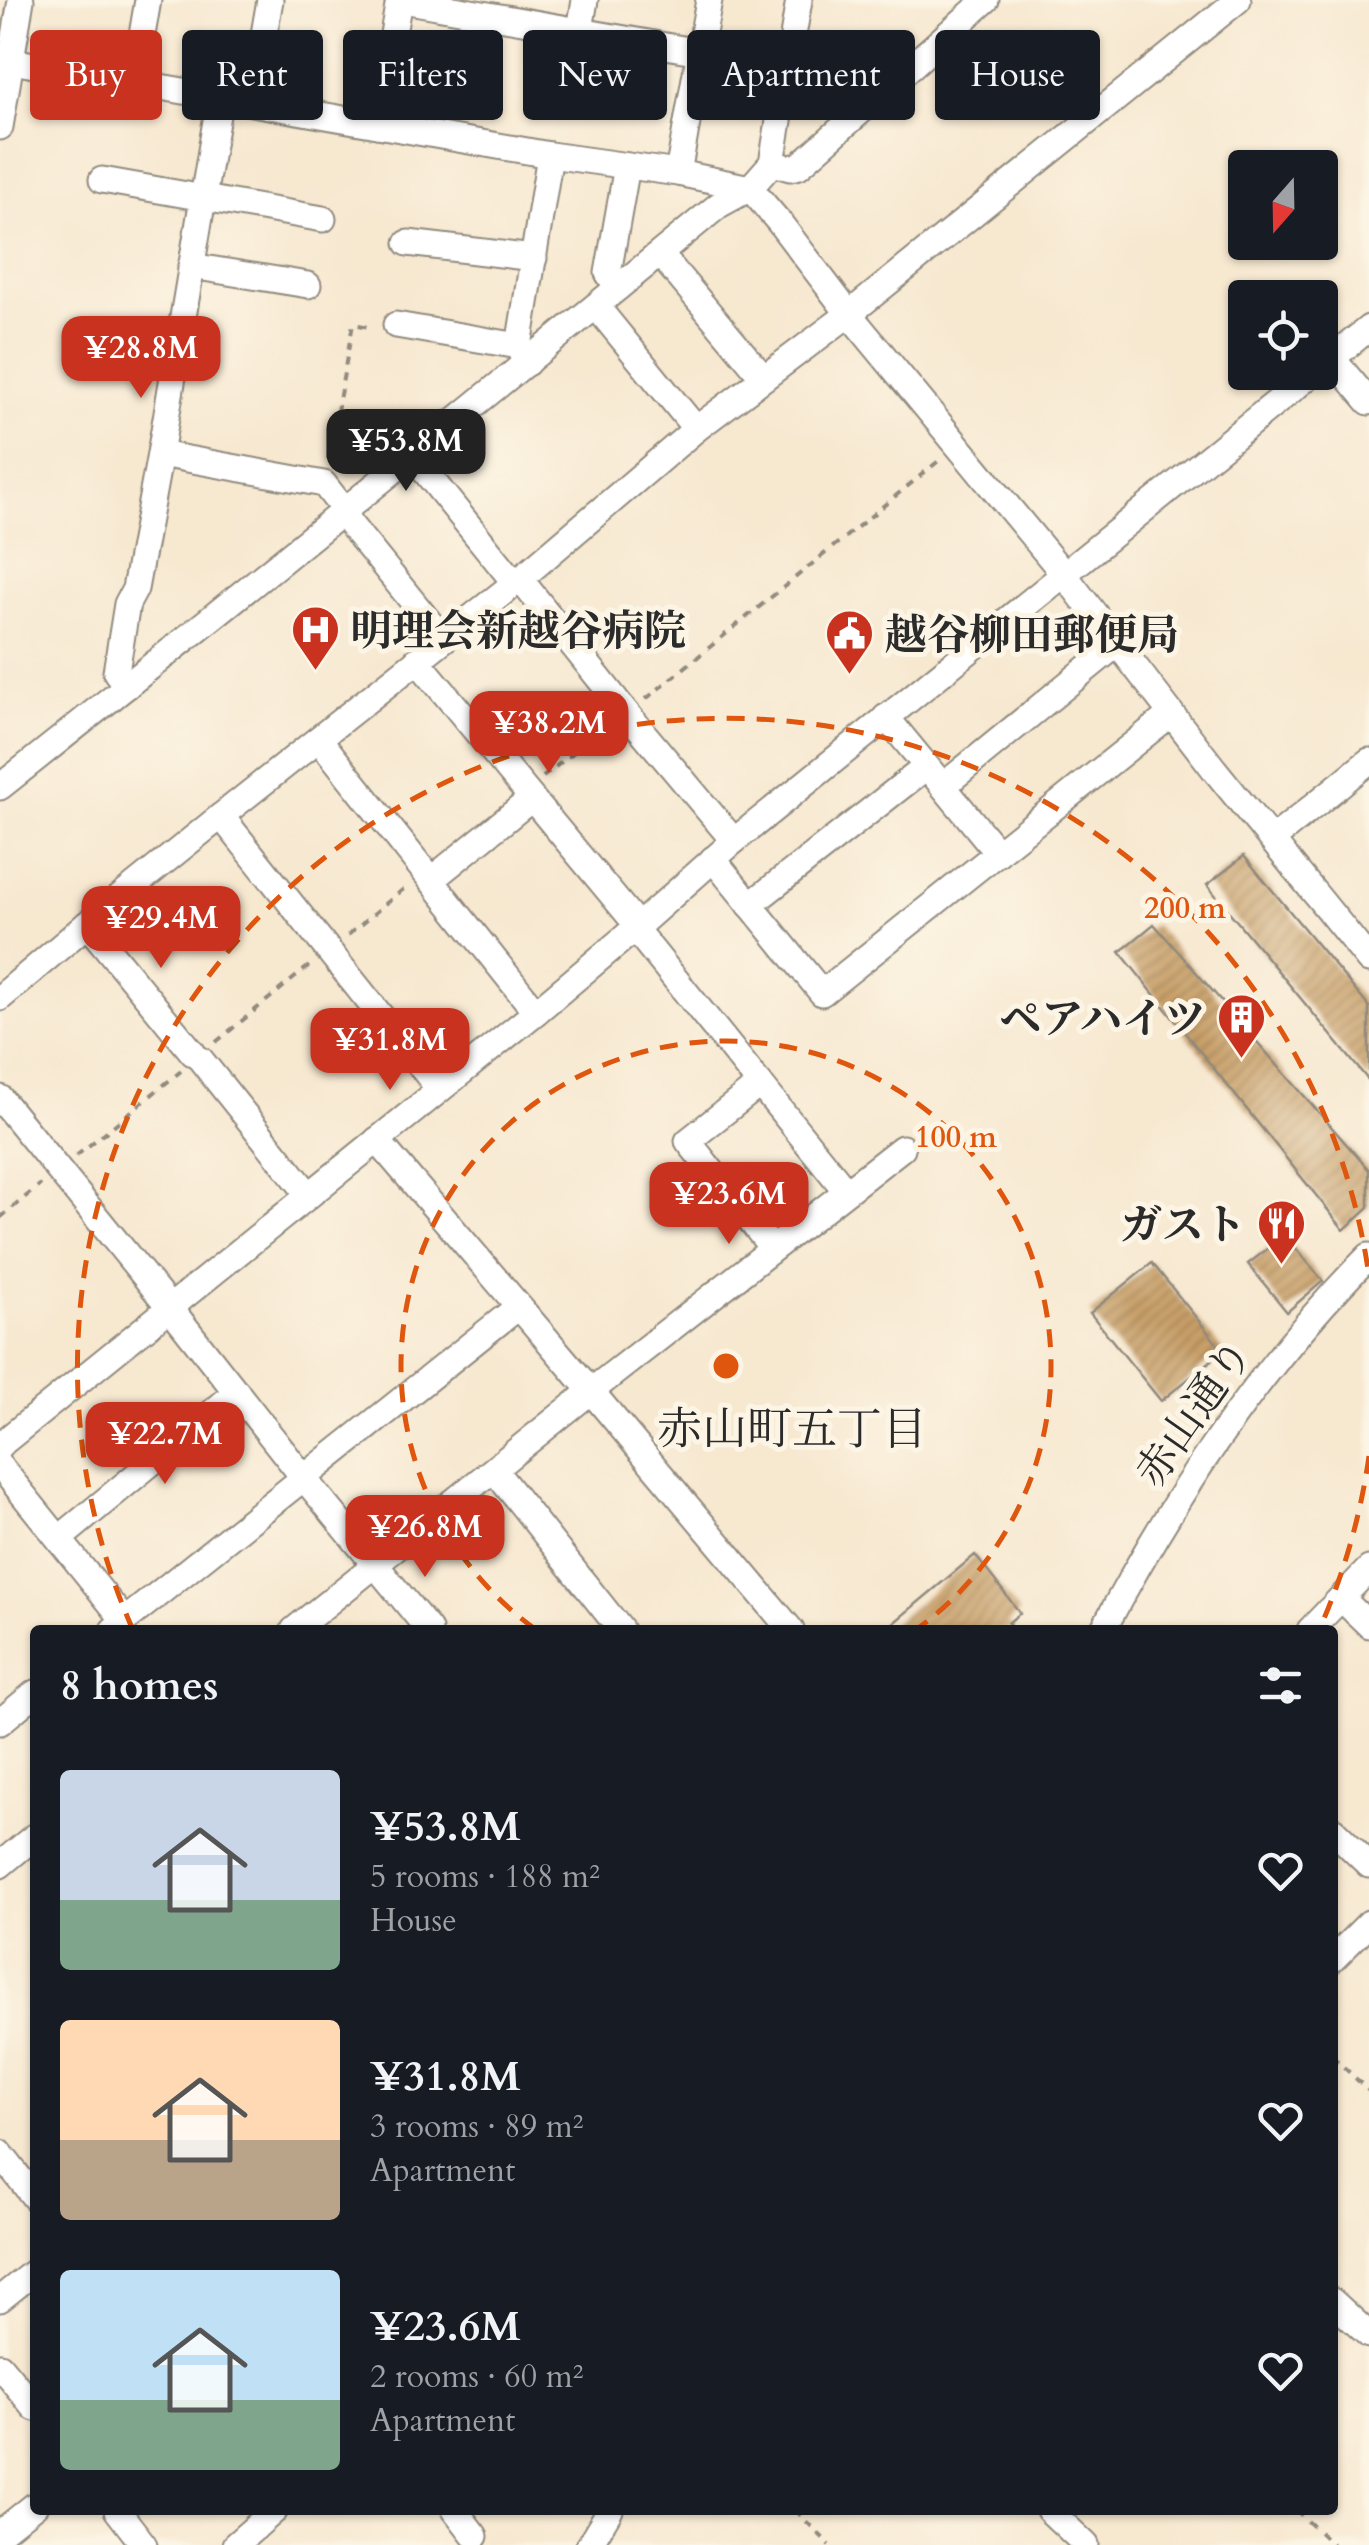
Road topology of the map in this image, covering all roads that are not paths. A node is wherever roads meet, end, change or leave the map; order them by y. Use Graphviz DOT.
graph roads {
  1 [pos="21,0"];
  2 [pos="148,0"];
  3 [pos="270,0"];
  4 [pos="401,0"];
  5 [pos="585,0"];
  6 [pos="709,0"];
  7 [pos="799,0"];
  8 [pos="986,0"];
  9 [pos="1238,0"];
  10 [pos="143,30"];
  11 [pos="265,30"];
  12 [pos="580,30"];
  13 [pos="704,30"];
  14 [pos="6,60"];
  15 [pos="323,115"];
  16 [pos="216,120"];
  17 [pos="688,120"];
  18 [pos="377,125"];
  19 [pos="0,127"];
  20 [pos="550,156"];
  21 [pos="772,162"];
  22 [pos="627,166"];
  23 [pos="678,173"];
  24 [pos="102,180"];
  25 [pos="750,188"];
  26 [pos="202,198"];
  27 [pos="322,219"];
  28 [pos="408,244"];
  29 [pos="660,254"];
  30 [pos="534,258"];
  31 [pos="191,266"];
  32 [pos="308,285"];
  33 [pos="617,288"];
  34 [pos="596,306"];
  35 [pos="850,314"];
  36 [pos="396,325"];
  37 [pos="1369,328"];
  38 [pos="1338,353"];
  39 [pos="524,355"];
  40 [pos="763,377"];
  41 [pos="1338,378"];
  42 [pos="1292,390"];
  43 [pos="1369,402"];
  44 [pos="696,428"];
  45 [pos="160,454"];
  46 [pos="411,454"];
  47 [pos="343,511"];
  48 [pos="1063,573"];
  49 [pos="518,580"];
  50 [pos="444,639"];
  51 [pos="1118,644"];
  52 [pos="417,660"];
  53 [pos="127,686"];
  54 [pos="1172,714"];
  55 [pos="886,717"];
  56 [pos="319,739"];
  57 [pos="1369,761"];
  58 [pos="934,776"];
  59 [pos="0,786"];
  60 [pos="528,795"];
  61 [pos="221,816"];
  62 [pos="1273,839"];
  63 [pos="734,841"];
  64 [pos="998,853"];
  65 [pos="713,859"];
  66 [pos="428,876"];
  67 [pos="750,905"];
  68 [pos="87,924"];
  69 [pos="636,928"];
  70 [pos="1369,960"];
  71 [pos="0,998"];
  72 [pos="536,1012"];
  73 [pos="760,1084"];
  74 [pos="438,1089"];
  75 [pos="0,1098"];
  76 [pos="376,1140"];
  77 [pos="902,1148"];
  78 [pos="846,1191"];
  79 [pos="309,1195"];
  80 [pos="772,1248"];
  81 [pos="1369,1256"];
  82 [pos="518,1307"];
  83 [pos="171,1309"];
  84 [pos="592,1391"];
  85 [pos="237,1392"];
  86 [pos="0,1445"];
  87 [pos="0,1466"];
  88 [pos="495,1470"];
  89 [pos="304,1478"];
  90 [pos="59,1539"];
  91 [pos="377,1565"];
  92 [pos="1369,1569"];
  93 [pos="1341,1598"];
  94 [pos="118,1625"];
  95 [pos="300,1625"];
  96 [pos="426,1625"];
  97 [pos="618,1625"];
  98 [pos="787,1625"];
  99 [pos="1114,1625"];
  100 [pos="1315,1625"];
  101 [pos="1369,1625"];
  102 [pos="30,1697"];
  103 [pos="0,1722"];
  104 [pos="1338,1835"];
  105 [pos="30,1839"];
  106 [pos="4,1854"];
  107 [pos="1369,1866"];
  108 [pos="1369,1923"];
  109 [pos="1338,1954"];
  110 [pos="0,2154"];
  111 [pos="30,2192"];
  112 [pos="30,2274"];
  113 [pos="0,2298"];
  114 [pos="1338,2307"];
  115 [pos="1369,2335"];
  116 [pos="0,2366"];
  117 [pos="30,2402"];
  118 [pos="30,2508"];
  119 [pos="121,2515"];
  120 [pos="270,2515"];
  121 [pos="459,2515"];
  122 [pos="608,2515"];
  123 [pos="1054,2515"];
  124 [pos="0,2533"];
  125 [pos="475,2536"];
  126 [pos="597,2541"];
  127 [pos="144,2545"];
  128 [pos="234,2545"];
  129 [pos="1086,2545"];
  1 -- 14 [label="street"];
  2 -- 10 [label="street"];
  3 -- 11 [label="street"];
  4 -- 12 [label="street"];
  4 -- 18 [label="street"];
  5 -- 12 [label="street"];
  6 -- 13 [label="street"];
  7 -- 21 [label="street"];
  8 -- 21 [label="street"];
  9 -- 35 [label="street"];
  14 -- 19 [label="street"];
  15 -- 18 [label="street"];
  16 -- 26 [label="street"];
  17 -- 23 [label="street"];
  18 -- 20 [label="street"];
  20 -- 22 [label="street"];
  20 -- 30 [label="street"];
  21 -- 25 [label="street"];
  22 -- 23 [label="street"];
  22 -- 33 [label="street"];
  23 -- 25 [label="street"];
  24 -- 26 [label="street"];
  25 -- 29 [label="street"];
  25 -- 35 [label="street"];
  26 -- 27 [label="street"];
  26 -- 31 [label="street"];
  28 -- 30 [label="street"];
  29 -- 33 [label="street"];
  29 -- 40 [label="street"];
  30 -- 39 [label="street"];
  31 -- 32 [label="street"];
  31 -- 45 [label="street"];
  33 -- 34 [label="street"];
  34 -- 39 [label="street"];
  34 -- 44 [label="street"];
  35 -- 40 [label="street"];
  35 -- 48 [label="street"];
  36 -- 39 [label="street"];
  37 -- 38 [label="street"];
  39 -- 46 [label="street"];
  40 -- 44 [label="street"];
  41 -- 43 [label="street"];
  42 -- 48 [label="street"];
  44 -- 49 [label="street"];
  45 -- 47 [label="street"];
  45 -- 53 [label="street"];
  46 -- 47 [label="street"];
  46 -- 49 [label="street"];
  47 -- 50 [label="street"];
  47 -- 53 [label="street"];
  48 -- 51 [label="street"];
  48 -- 55 [label="street"];
  49 -- 50 [label="street"];
  49 -- 63 [label="street"];
  50 -- 52 [label="street"];
  51 -- 54 [label="street"];
  51 -- 58 [label="street"];
  52 -- 56 [label="street"];
  52 -- 60 [label="street"];
  53 -- 59 [label="street"];
  54 -- 62 [label="street"];
  54 -- 64 [label="street"];
  55 -- 58 [label="street"];
  55 -- 63 [label="street"];
  56 -- 61 [label="street"];
  56 -- 66 [label="street"];
  57 -- 62 [label="street"];
  58 -- 64 [label="street"];
  58 -- 67 [label="street"];
  60 -- 66 [label="street"];
  60 -- 69 [label="street"];
  61 -- 68 [label="street"];
  61 -- 74 [label="street"];
  62 -- 70 [label="street"];
  63 -- 65 [label="street"];
  64 -- 67 [label="street"];
  65 -- 67 [label="street"];
  65 -- 69 [label="street"];
  66 -- 72 [label="street"];
  68 -- 71 [label="street"];
  68 -- 79 [label="street"];
  69 -- 72 [label="street"];
  69 -- 73 [label="street"];
  72 -- 74 [label="street"];
  73 -- 78 [label="street"];
  73 -- 80 [label="street"];
  74 -- 76 [label="street"];
  75 -- 83 [label="street"];
  76 -- 79 [label="street"];
  76 -- 82 [label="street"];
  77 -- 78 [label="street"];
  78 -- 80 [label="street"];
  79 -- 83 [label="street"];
  80 -- 84 [label="street"];
  81 -- 99 [label="street, 赤山通り"];
  82 -- 84 [label="street"];
  82 -- 89 [label="street"];
  83 -- 85 [label="street"];
  83 -- 86 [label="street"];
  84 -- 88 [label="street"];
  84 -- 98 [label="street"];
  85 -- 89 [label="street"];
  85 -- 90 [label="street"];
  87 -- 90 [label="street"];
  88 -- 91 [label="street"];
  88 -- 97 [label="street"];
  89 -- 91 [label="street"];
  89 -- 94 [label="street"];
  90 -- 94 [label="street"];
  91 -- 95 [label="street"];
  91 -- 96 [label="street"];
  92 -- 93 [label="street"];
  93 -- 100 [label="street"];
  93 -- 101 [label="street"];
  102 -- 103 [label="street"];
  104 -- 107 [label="street"];
  105 -- 106 [label="street"];
  108 -- 109 [label="street"];
  110 -- 111 [label="street"];
  112 -- 113 [label="street"];
  114 -- 115 [label="street"];
  116 -- 117 [label="street"];
  118 -- 124 [label="street"];
  119 -- 127 [label="street"];
  120 -- 128 [label="street"];
  121 -- 125 [label="street"];
  122 -- 126 [label="street"];
  123 -- 129 [label="street"];
}
